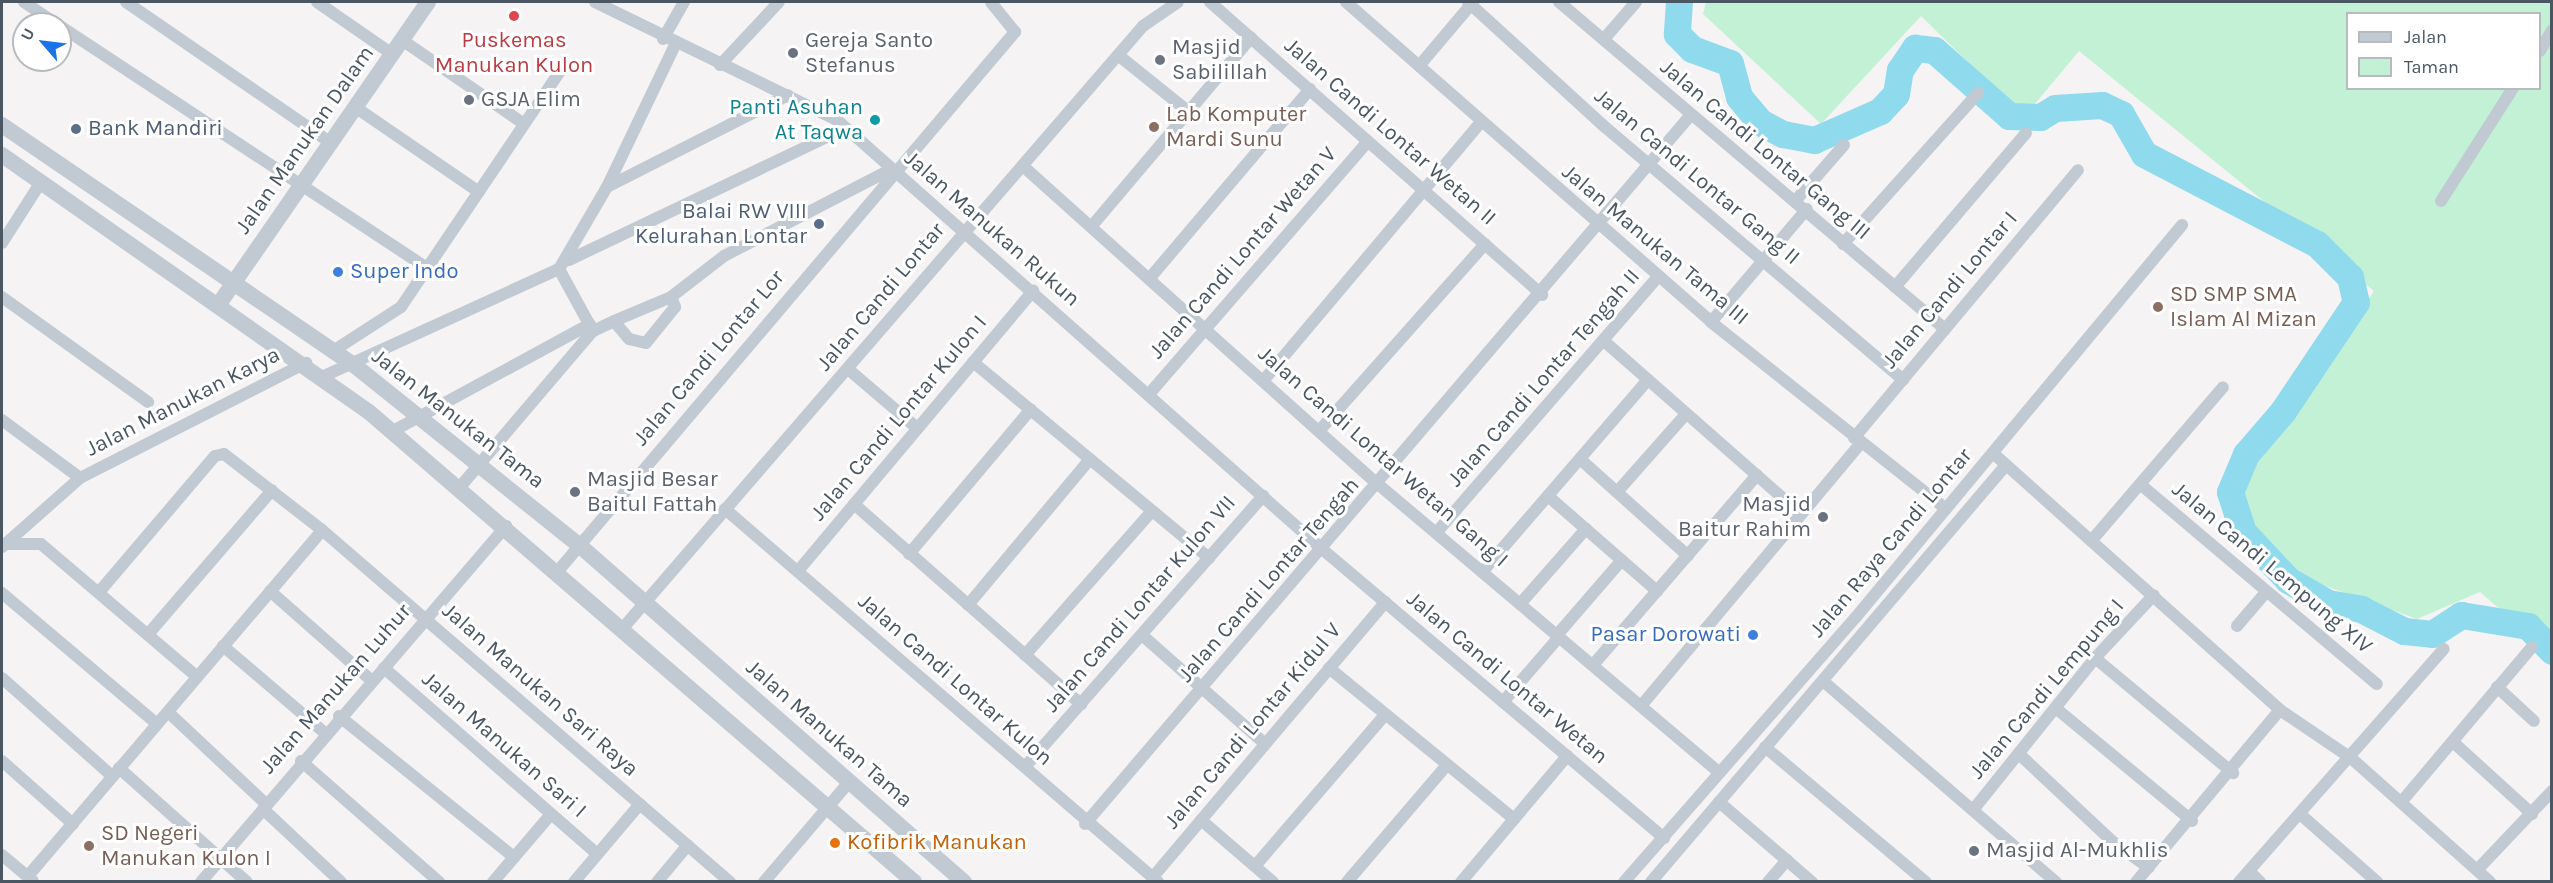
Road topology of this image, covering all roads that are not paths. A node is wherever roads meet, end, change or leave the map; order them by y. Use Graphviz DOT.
graph roads {
  1 [pos="24,2"];
  2 [pos="126,2"];
  3 [pos="428,2"];
  4 [pos="595,2"];
  5 [pos="684,2"];
  6 [pos="779,2"];
  7 [pos="991,2"];
  8 [pos="1178,2"];
  9 [pos="1210,2"];
  10 [pos="1346,2"];
  11 [pos="1470,2"];
  12 [pos="1560,2"];
  13 [pos="1636,2"];
  14 [pos="325,4"];
  15 [pos="39,12"];
  16 [pos="2552,30"];
  17 [pos="72,34"];
  18 [pos="1251,38"];
  19 [pos="1604,39"];
  20 [pos="402,40"];
  21 [pos="669,42"];
  22 [pos="2541,49"];
  23 [pos="392,54"];
  24 [pos="1118,55"];
  25 [pos="720,65"];
  26 [pos="1419,66"];
  27 [pos="560,71"];
  28 [pos="1310,89"];
  29 [pos="2511,90"];
  30 [pos="1978,93"];
  31 [pos="788,94"];
  32 [pos="356,107"];
  33 [pos="1189,112"];
  34 [pos="1689,117"];
  35 [pos="1480,123"];
  36 [pos="524,124"];
  37 [pos="2,125"];
  38 [pos="844,129"];
  39 [pos="2026,133"];
  40 [pos="1368,141"];
  41 [pos="331,143"];
  42 [pos="1844,145"];
  43 [pos="2,155"];
  44 [pos="1651,165"];
  45 [pos="1024,166"];
  46 [pos="2078,170"];
  47 [pos="893,172"];
  48 [pos="41,182"];
  49 [pos="300,187"];
  50 [pos="607,187"];
  51 [pos="1423,190"];
  52 [pos="479,192"];
  53 [pos="1796,200"];
  54 [pos="2441,201"];
  55 [pos="116,205"];
  56 [pos="1807,209"];
  57 [pos="1599,225"];
  58 [pos="2182,225"];
  59 [pos="103,227"];
  60 [pos="1091,227"];
  61 [pos="964,232"];
  62 [pos="2,243"];
  63 [pos="1485,244"];
  64 [pos="1843,244"];
  65 [pos="569,260"];
  66 [pos="1762,260"];
  67 [pos="427,268"];
  68 [pos="559,269"];
  69 [pos="1659,276"];
  70 [pos="1149,279"];
  71 [pos="234,283"];
  72 [pos="1894,287"];
  73 [pos="1033,291"];
  74 [pos="1542,295"];
  75 [pos="2,297"];
  76 [pos="671,297"];
  77 [pos="219,304"];
  78 [pos="614,321"];
  79 [pos="1711,322"];
  80 [pos="592,328"];
  81 [pos="1203,328"];
  82 [pos="1945,329"];
  83 [pos="1604,341"];
  84 [pos="333,351"];
  85 [pos="974,362"];
  86 [pos="306,363"];
  87 [pos="354,365"];
  88 [pos="848,369"];
  89 [pos="324,376"];
  90 [pos="1648,380"];
  91 [pos="1903,380"];
  92 [pos="1263,381"];
  93 [pos="2223,387"];
  94 [pos="1150,393"];
  95 [pos="148,402"];
  96 [pos="1031,410"];
  97 [pos="416,414"];
  98 [pos="1686,414"];
  99 [pos="2,420"];
  100 [pos="918,428"];
  101 [pos="393,431"];
  102 [pos="1318,431"];
  103 [pos="1857,440"];
  104 [pos="1994,454"];
  105 [pos="1090,459"];
  106 [pos="1580,459"];
  107 [pos="479,464"];
  108 [pos="2006,465"];
  109 [pos="1757,475"];
  110 [pos="80,478"];
  111 [pos="2140,484"];
  112 [pos="1378,485"];
  113 [pos="460,487"];
  114 [pos="272,490"];
  115 [pos="1617,492"];
  116 [pos="1263,496"];
  117 [pos="1548,496"];
  118 [pos="854,504"];
  119 [pos="726,509"];
  120 [pos="1947,510"];
  121 [pos="1152,511"];
  122 [pos="1801,514"];
  123 [pos="506,526"];
  124 [pos="1586,529"];
  125 [pos="322,530"];
  126 [pos="1927,532"];
  127 [pos="1436,533"];
  128 [pos="2092,540"];
  129 [pos="1940,544"];
  130 [pos="3,545"];
  131 [pos="579,545"];
  132 [pos="1322,549"];
  133 [pos="909,554"];
  134 [pos="1688,556"];
  135 [pos="1209,558"];
  136 [pos="1622,560"];
  137 [pos="558,571"];
  138 [pos="798,571"];
  139 [pos="1482,572"];
  140 [pos="100,591"];
  141 [pos="270,591"];
  142 [pos="1657,591"];
  143 [pos="2266,592"];
  144 [pos="2,593"];
  145 [pos="2154,595"];
  146 [pos="644,602"];
  147 [pos="1385,603"];
  148 [pos="1520,604"];
  149 [pos="968,605"];
  150 [pos="426,619"];
  151 [pos="2237,626"];
  152 [pos="623,628"];
  153 [pos="150,632"];
  154 [pos="1142,635"];
  155 [pos="1840,635"];
  156 [pos="1558,636"];
  157 [pos="1852,645"];
  158 [pos="223,646"];
  159 [pos="2532,647"];
  160 [pos="2444,649"];
  161 [pos="1025,655"];
  162 [pos="2095,658"];
  163 [pos="1593,665"];
  164 [pos="384,668"];
  165 [pos="1329,668"];
  166 [pos="197,677"];
  167 [pos="2,678"];
  168 [pos="372,681"];
  169 [pos="1823,681"];
  170 [pos="2377,684"];
  171 [pos="2497,687"];
  172 [pos="1202,690"];
  173 [pos="1789,695"];
  174 [pos="1503,702"];
  175 [pos="1081,704"];
  176 [pos="1641,706"];
  177 [pos="1801,706"];
  178 [pos="2058,710"];
  179 [pos="2280,710"];
  180 [pos="168,712"];
  181 [pos="339,716"];
  182 [pos="1384,716"];
  183 [pos="2534,721"];
  184 [pos="157,724"];
  185 [pos="1756,732"];
  186 [pos="325,733"];
  187 [pos="2453,742"];
  188 [pos="1265,744"];
  189 [pos="1767,744"];
  190 [pos="2019,754"];
  191 [pos="1567,756"];
  192 [pos="2351,758"];
  193 [pos="2,761"];
  194 [pos="301,761"];
  195 [pos="1446,766"];
  196 [pos="1025,767"];
  197 [pos="116,772"];
  198 [pos="1719,772"];
  199 [pos="2233,773"];
  200 [pos="849,782"];
  201 [pos="2552,791"];
  202 [pos="2403,800"];
  203 [pos="1719,802"];
  204 [pos="640,804"];
  205 [pos="828,805"];
  206 [pos="264,806"];
  207 [pos="1973,810"];
  208 [pos="550,814"];
  209 [pos="2300,814"];
  210 [pos="2532,814"];
  211 [pos="1514,819"];
  212 [pos="1201,820"];
  213 [pos="2192,820"];
  214 [pos="73,824"];
  215 [pos="1085,824"];
  216 [pos="1664,838"];
  217 [pos="687,845"];
  218 [pos="597,854"];
  219 [pos="2,855"];
  220 [pos="514,857"];
  221 [pos="221,858"];
  222 [pos="1786,860"];
  223 [pos="1255,866"];
  224 [pos="2149,868"];
  225 [pos="2478,868"];
  226 [pos="2249,871"];
  227 [pos="31,879"];
  228 [pos="1155,879"];
  229 [pos="201,882"];
  230 [pos="247,882"];
  231 [pos="341,882"];
  232 [pos="439,882"];
  233 [pos="493,882"];
  234 [pos="574,882"];
  235 [pos="657,882"];
  236 [pos="730,882"];
  237 [pos="764,882"];
  238 [pos="914,882"];
  239 [pos="964,882"];
  240 [pos="1274,882"];
  241 [pos="1347,882"];
  242 [pos="1461,882"];
  243 [pos="1624,882"];
  244 [pos="1651,882"];
  245 [pos="1768,882"];
  246 [pos="1812,882"];
  247 [pos="1926,882"];
  248 [pos="2056,882"];
  249 [pos="2136,882"];
  250 [pos="2239,882"];
  251 [pos="2260,882"];
  252 [pos="2377,882"];
  253 [pos="2490,882"];
  1 -- 15 [label="street"];
  2 -- 41 [label="street"];
  3 -- 20 [label="street, Jalan Manukan Dalam"];
  4 -- 21 [label="street, Jalan Manukan Rukun"];
  5 -- 21 [label="street"];
  6 -- 25 [label="street"];
  7 -- 47 [label="street, Jalan Candi Lontar Lor"];
  8 -- 24 [label="street, Jalan Candi Lontar"];
  9 -- 18 [label="street, Jalan Candi Lontar Wetan II"];
  10 -- 26 [label="street, Jalan Manukan Tama III"];
  11 -- 26 [label="street"];
  11 -- 44 [label="street, Jalan Candi Lontar Gang II"];
  12 -- 19 [label="street, Jalan Candi Lontar Gang III"];
  13 -- 19 [label="street"];
  14 -- 23 [label="street"];
  16 -- 22 [label="street"];
  17 -- 49 [label="street"];
  18 -- 28 [label="street, Jalan Candi Lontar Wetan II"];
  18 -- 33 [label="street"];
  19 -- 34 [label="street, Jalan Candi Lontar Gang III"];
  20 -- 23 [label="street, Jalan Manukan Dalam"];
  20 -- 36 [label="street"];
  21 -- 25 [label="street, Jalan Manukan Rukun"];
  21 -- 50 [label="street"];
  23 -- 32 [label="street, Jalan Manukan Dalam"];
  24 -- 33 [label="street"];
  24 -- 45 [label="street, Jalan Candi Lontar"];
  25 -- 31 [label="street, Jalan Manukan Rukun"];
  26 -- 35 [label="street, Jalan Manukan Tama III"];
  27 -- 36 [label="street"];
  28 -- 40 [label="street, Jalan Candi Lontar Wetan II"];
  28 -- 70 [label="street"];
  29 -- 54 [label="street"];
  30 -- 64 [label="street"];
  31 -- 38 [label="street, Jalan Manukan Rukun"];
  31 -- 50 [label="street"];
  32 -- 41 [label="street, Jalan Manukan Dalam"];
  32 -- 52 [label="street"];
  33 -- 60 [label="street"];
  34 -- 44 [label="street, Jalan Candi Lontar Tengah"];
  34 -- 53 [label="street, Jalan Candi Lontar Gang III"];
  35 -- 51 [label="street"];
  35 -- 57 [label="street, Jalan Manukan Tama III"];
  36 -- 52 [label="street"];
  37 -- 55 [label="street, Jalan Manukan Tama"];
  38 -- 47 [label="street, Jalan Manukan Rukun"];
  38 -- 65 [label="street"];
  39 -- 72 [label="street"];
  40 -- 51 [label="street, Jalan Candi Lontar Wetan II"];
  40 -- 81 [label="street, Jalan Candi Lontar Wetan V"];
  41 -- 49 [label="street, Jalan Manukan Dalam"];
  42 -- 53 [label="street"];
  43 -- 48 [label="street"];
  44 -- 57 [label="street, Jalan Candi Lontar Tengah"];
  44 -- 66 [label="street, Jalan Candi Lontar Gang II"];
  45 -- 60 [label="street, Jalan Candi Lontar Wetan Gang I"];
  45 -- 61 [label="street, Jalan Candi Lontar"];
  46 -- 82 [label="street, Jalan Candi Lontar I"];
  47 -- 61 [label="street, Jalan Manukan Rukun"];
  47 -- 76 [label="street"];
  47 -- 131 [label="street, Jalan Candi Lontar Lor"];
  48 -- 59 [label="street"];
  48 -- 62 [label="street"];
  49 -- 67 [label="street"];
  49 -- 71 [label="street, Jalan Manukan Dalam"];
  50 -- 65 [label="street"];
  51 -- 63 [label="street, Jalan Candi Lontar Wetan II"];
  51 -- 92 [label="street"];
  52 -- 67 [label="street"];
  53 -- 56 [label="street, Jalan Candi Lontar Gang III"];
  55 -- 59 [label="street"];
  55 -- 71 [label="street, Jalan Manukan Tama"];
  56 -- 64 [label="street, Jalan Candi Lontar Gang III"];
  56 -- 66 [label="street"];
  57 -- 69 [label="street, Jalan Manukan Tama III"];
  57 -- 74 [label="street, Jalan Candi Lontar Tengah"];
  58 -- 104 [label="street, Jalan Raya Candi Lontar"];
  59 -- 77 [label="street"];
  60 -- 70 [label="street, Jalan Candi Lontar Wetan Gang I"];
  61 -- 73 [label="street, Jalan Manukan Rukun"];
  61 -- 88 [label="street, Jalan Candi Lontar"];
  63 -- 74 [label="street, Jalan Candi Lontar Wetan II"];
  63 -- 102 [label="street"];
  64 -- 72 [label="street, Jalan Candi Lontar Gang III"];
  65 -- 68 [label="street"];
  66 -- 79 [label="street"];
  66 -- 91 [label="street, Jalan Candi Lontar Gang II"];
  67 -- 84 [label="street"];
  68 -- 80 [label="street"];
  68 -- 87 [label="street"];
  69 -- 79 [label="street, Jalan Manukan Tama III"];
  69 -- 83 [label="street, Jalan Candi Lontar Tengah II"];
  70 -- 81 [label="street, Jalan Candi Lontar Wetan Gang I"];
  71 -- 77 [label="street, Jalan Manukan Dalam"];
  71 -- 84 [label="street, Jalan Manukan Tama"];
  72 -- 82 [label="street, Jalan Candi Lontar Gang III"];
  73 -- 85 [label="street, Jalan Candi Lontar Kulon I"];
  73 -- 94 [label="street, Jalan Manukan Rukun"];
  74 -- 112 [label="street, Jalan Candi Lontar Tengah"];
  75 -- 95 [label="street"];
  76 -- 78 [label="street"];
  76 -- 78 [label="street"];
  77 -- 86 [label="street"];
  78 -- 80 [label="street"];
  79 -- 103 [label="street, Jalan Manukan Tama III"];
  80 -- 97 [label="street"];
  80 -- 107 [label="street"];
  81 -- 92 [label="street, Jalan Candi Lontar Wetan Gang I"];
  81 -- 94 [label="street, Jalan Candi Lontar Wetan V"];
  82 -- 91 [label="street, Jalan Candi Lontar I"];
  83 -- 90 [label="street"];
  83 -- 127 [label="street, Jalan Candi Lontar Tengah II"];
  84 -- 87 [label="street, Jalan Manukan Tama"];
  85 -- 96 [label="street"];
  85 -- 100 [label="street, Jalan Candi Lontar Kulon I"];
  86 -- 89 [label="street"];
  86 -- 110 [label="street, Jalan Manukan Karya"];
  87 -- 89 [label="street"];
  87 -- 97 [label="street, Jalan Manukan Tama"];
  88 -- 100 [label="street"];
  88 -- 119 [label="street, Jalan Candi Lontar"];
  89 -- 101 [label="street"];
  90 -- 98 [label="street"];
  90 -- 106 [label="street"];
  91 -- 103 [label="street, Jalan Candi Lontar I"];
  92 -- 102 [label="street, Jalan Candi Lontar Wetan Gang I"];
  93 -- 111 [label="street"];
  94 -- 116 [label="street, Jalan Manukan Rukun"];
  96 -- 105 [label="street"];
  96 -- 133 [label="street"];
  97 -- 101 [label="street"];
  97 -- 107 [label="street, Jalan Manukan Tama"];
  98 -- 109 [label="street"];
  98 -- 115 [label="street"];
  99 -- 110 [label="street, Jalan Manukan Karya"];
  100 -- 118 [label="street, Jalan Candi Lontar Kulon I"];
  101 -- 113 [label="street"];
  102 -- 112 [label="street, Jalan Candi Lontar Wetan Gang I"];
  103 -- 120 [label="street, Jalan Manukan Tama III"];
  103 -- 122 [label="street, Jalan Candi Lontar I"];
  104 -- 108 [label="street"];
  104 -- 120 [label="street, Jalan Raya Candi Lontar"];
  105 -- 121 [label="street"];
  105 -- 149 [label="street"];
  106 -- 115 [label="street"];
  106 -- 117 [label="street"];
  107 -- 113 [label="street"];
  107 -- 131 [label="street, Jalan Manukan Tama"];
  108 -- 128 [label="street"];
  108 -- 129 [label="street, Jalan Raya Candi Lontar"];
  109 -- 122 [label="street"];
  109 -- 134 [label="street"];
  110 -- 130 [label="street, Jalan Manukan Karya"];
  111 -- 128 [label="street"];
  111 -- 143 [label="street, Jalan Candi Lempung XIV"];
  112 -- 127 [label="street, Jalan Candi Lontar Wetan Gang I"];
  112 -- 132 [label="street, Jalan Candi Lontar Tengah"];
  113 -- 123 [label="street"];
  114 -- 125 [label="street, Jalan Manukan Sari Raya"];
  114 -- 140 [label="street, Jalan Manukan Sari Raya"];
  114 -- 153 [label="street"];
  115 -- 134 [label="street"];
  116 -- 132 [label="street, Jalan Manukan Rukun"];
  116 -- 135 [label="street, Jalan Candi Lontar Kulon VII"];
  117 -- 124 [label="street"];
  117 -- 139 [label="street"];
  118 -- 133 [label="street"];
  118 -- 138 [label="street, Jalan Candi Lontar Kulon I"];
  119 -- 138 [label="street, Jalan Candi Lontar Kulon"];
  119 -- 146 [label="street, Jalan Candi Lontar"];
  120 -- 126 [label="street, Jalan Raya Candi Lontar"];
  121 -- 135 [label="street"];
  121 -- 161 [label="street"];
  122 -- 176 [label="street, Jalan Candi Lontar I"];
  123 -- 137 [label="street"];
  123 -- 150 [label="street, Jalan Manukan Luhur"];
  124 -- 136 [label="street"];
  124 -- 148 [label="street"];
  125 -- 141 [label="street"];
  125 -- 150 [label="street, Jalan Manukan Sari Raya"];
  126 -- 129 [label="street"];
  126 -- 155 [label="street, Jalan Raya Candi Lontar"];
  127 -- 139 [label="street, Jalan Candi Lontar Wetan Gang I"];
  128 -- 145 [label="street"];
  129 -- 157 [label="street, Jalan Raya Candi Lontar"];
  130 -- 140 [label="street"];
  131 -- 137 [label="street, Jalan Candi Lontar Lor"];
  131 -- 146 [label="street, Jalan Manukan Tama"];
  132 -- 147 [label="street, Jalan Candi Lontar Wetan"];
  132 -- 172 [label="street, Jalan Candi Lontar Tengah"];
  133 -- 149 [label="street"];
  134 -- 142 [label="street"];
  135 -- 154 [label="street, Jalan Candi Lontar Kulon VII"];
  136 -- 142 [label="street"];
  136 -- 156 [label="street"];
  137 -- 152 [label="street"];
  138 -- 196 [label="street, Jalan Candi Lontar Kulon"];
  139 -- 148 [label="street, Jalan Candi Lontar Wetan Gang I"];
  140 -- 153 [label="street"];
  141 -- 158 [label="street"];
  141 -- 168 [label="street"];
  142 -- 163 [label="street"];
  143 -- 151 [label="street"];
  143 -- 170 [label="street, Jalan Candi Lempung XIV"];
  144 -- 184 [label="street"];
  145 -- 162 [label="street, Jalan Candi Lempung I"];
  145 -- 179 [label="street"];
  146 -- 152 [label="street, Jalan Candi Lontar"];
  146 -- 200 [label="street, Jalan Manukan Tama"];
  147 -- 165 [label="street, Jalan Candi Lontar Kidul V"];
  147 -- 174 [label="street, Jalan Candi Lontar Wetan"];
  148 -- 156 [label="street, Jalan Candi Lontar Wetan Gang I"];
  149 -- 161 [label="street"];
  150 -- 164 [label="street, Jalan Manukan Luhur"];
  150 -- 204 [label="street, Jalan Manukan Sari Raya"];
  152 -- 205 [label="street"];
  153 -- 166 [label="street"];
  154 -- 172 [label="street"];
  154 -- 175 [label="street, Jalan Candi Lontar Kulon VII"];
  155 -- 157 [label="street"];
  155 -- 173 [label="street, Jalan Raya Candi Lontar"];
  156 -- 163 [label="street, Jalan Candi Lontar Wetan Gang I"];
  156 -- 174 [label="street"];
  157 -- 169 [label="street, Jalan Raya Candi Lontar"];
  158 -- 166 [label="street"];
  158 -- 186 [label="street"];
  159 -- 171 [label="street"];
  160 -- 192 [label="street"];
  161 -- 175 [label="street"];
  162 -- 178 [label="street, Jalan Candi Lempung I"];
  162 -- 199 [label="street"];
  163 -- 176 [label="street, Jalan Candi Lontar Wetan Gang I"];
  164 -- 168 [label="street, Jalan Manukan Luhur"];
  164 -- 208 [label="street, Jalan Manukan Sari I"];
  165 -- 182 [label="street"];
  165 -- 188 [label="street, Jalan Candi Lontar Kidul V"];
  166 -- 180 [label="street"];
  167 -- 197 [label="street"];
  168 -- 181 [label="street, Jalan Manukan Luhur"];
  169 -- 177 [label="street, Jalan Raya Candi Lontar"];
  169 -- 207 [label="street"];
  171 -- 183 [label="street"];
  171 -- 187 [label="street"];
  172 -- 188 [label="street"];
  172 -- 215 [label="street, Jalan Candi Lontar Tengah"];
  173 -- 177 [label="street"];
  173 -- 185 [label="street, Jalan Raya Candi Lontar"];
  174 -- 191 [label="street, Jalan Candi Lontar Wetan"];
  175 -- 196 [label="street, Jalan Candi Lontar Kulon VII"];
  176 -- 198 [label="street, Jalan Candi Lontar Wetan Gang I"];
  177 -- 189 [label="street, Jalan Raya Candi Lontar"];
  178 -- 190 [label="street, Jalan Candi Lempung I"];
  178 -- 213 [label="street"];
  179 -- 192 [label="street"];
  179 -- 199 [label="street"];
  180 -- 184 [label="street"];
  180 -- 206 [label="street"];
  181 -- 186 [label="street, Jalan Manukan Luhur"];
  181 -- 220 [label="street"];
  182 -- 195 [label="street"];
  182 -- 223 [label="street"];
  184 -- 197 [label="street"];
  185 -- 189 [label="street"];
  185 -- 198 [label="street, Jalan Raya Candi Lontar"];
  186 -- 194 [label="street, Jalan Manukan Luhur"];
  187 -- 202 [label="street"];
  187 -- 210 [label="street"];
  188 -- 212 [label="street, Jalan Candi Lontar Kidul V"];
  189 -- 203 [label="street, Jalan Raya Candi Lontar"];
  189 -- 247 [label="street"];
  190 -- 207 [label="street, Jalan Candi Lempung I"];
  190 -- 224 [label="street"];
  191 -- 211 [label="street"];
  191 -- 216 [label="street, Jalan Candi Lontar Wetan"];
  192 -- 202 [label="street"];
  192 -- 209 [label="street"];
  193 -- 214 [label="street"];
  194 -- 206 [label="street, Jalan Manukan Luhur"];
  194 -- 232 [label="street"];
  195 -- 211 [label="street"];
  195 -- 241 [label="street"];
  196 -- 215 [label="street, Jalan Candi Lontar Kulon"];
  197 -- 214 [label="street"];
  197 -- 221 [label="street"];
  198 -- 216 [label="street, Jalan Raya Candi Lontar"];
  199 -- 213 [label="street"];
  200 -- 205 [label="street"];
  200 -- 239 [label="street, Jalan Manukan Tama"];
  201 -- 210 [label="street"];
  202 -- 225 [label="street"];
  203 -- 222 [label="street"];
  203 -- 244 [label="street, Jalan Raya Candi Lontar"];
  204 -- 217 [label="street, Jalan Manukan Sari Raya"];
  204 -- 218 [label="street"];
  205 -- 237 [label="street"];
  205 -- 238 [label="street"];
  206 -- 221 [label="street, Jalan Manukan Luhur"];
  206 -- 231 [label="street"];
  207 -- 248 [label="street"];
  208 -- 218 [label="street, Jalan Manukan Sari I"];
  208 -- 220 [label="street"];
  209 -- 226 [label="street"];
  209 -- 252 [label="street"];
  210 -- 225 [label="street"];
  211 -- 242 [label="street"];
  212 -- 223 [label="street"];
  212 -- 228 [label="street, Jalan Candi Lontar Kidul V"];
  213 -- 224 [label="street"];
  214 -- 227 [label="street"];
  215 -- 228 [label="street, Jalan Candi Lontar Kulon"];
  216 -- 243 [label="street, Jalan Raya Candi Lontar"];
  217 -- 235 [label="street"];
  217 -- 236 [label="street, Jalan Manukan Sari Raya"];
  218 -- 234 [label="street"];
  219 -- 227 [label="street"];
  220 -- 233 [label="street"];
  221 -- 229 [label="street, Jalan Manukan Luhur"];
  221 -- 230 [label="street"];
  222 -- 245 [label="street"];
  222 -- 246 [label="street"];
  223 -- 240 [label="street"];
  224 -- 249 [label="street"];
  225 -- 253 [label="street"];
  226 -- 250 [label="street"];
  226 -- 251 [label="street"];
}
